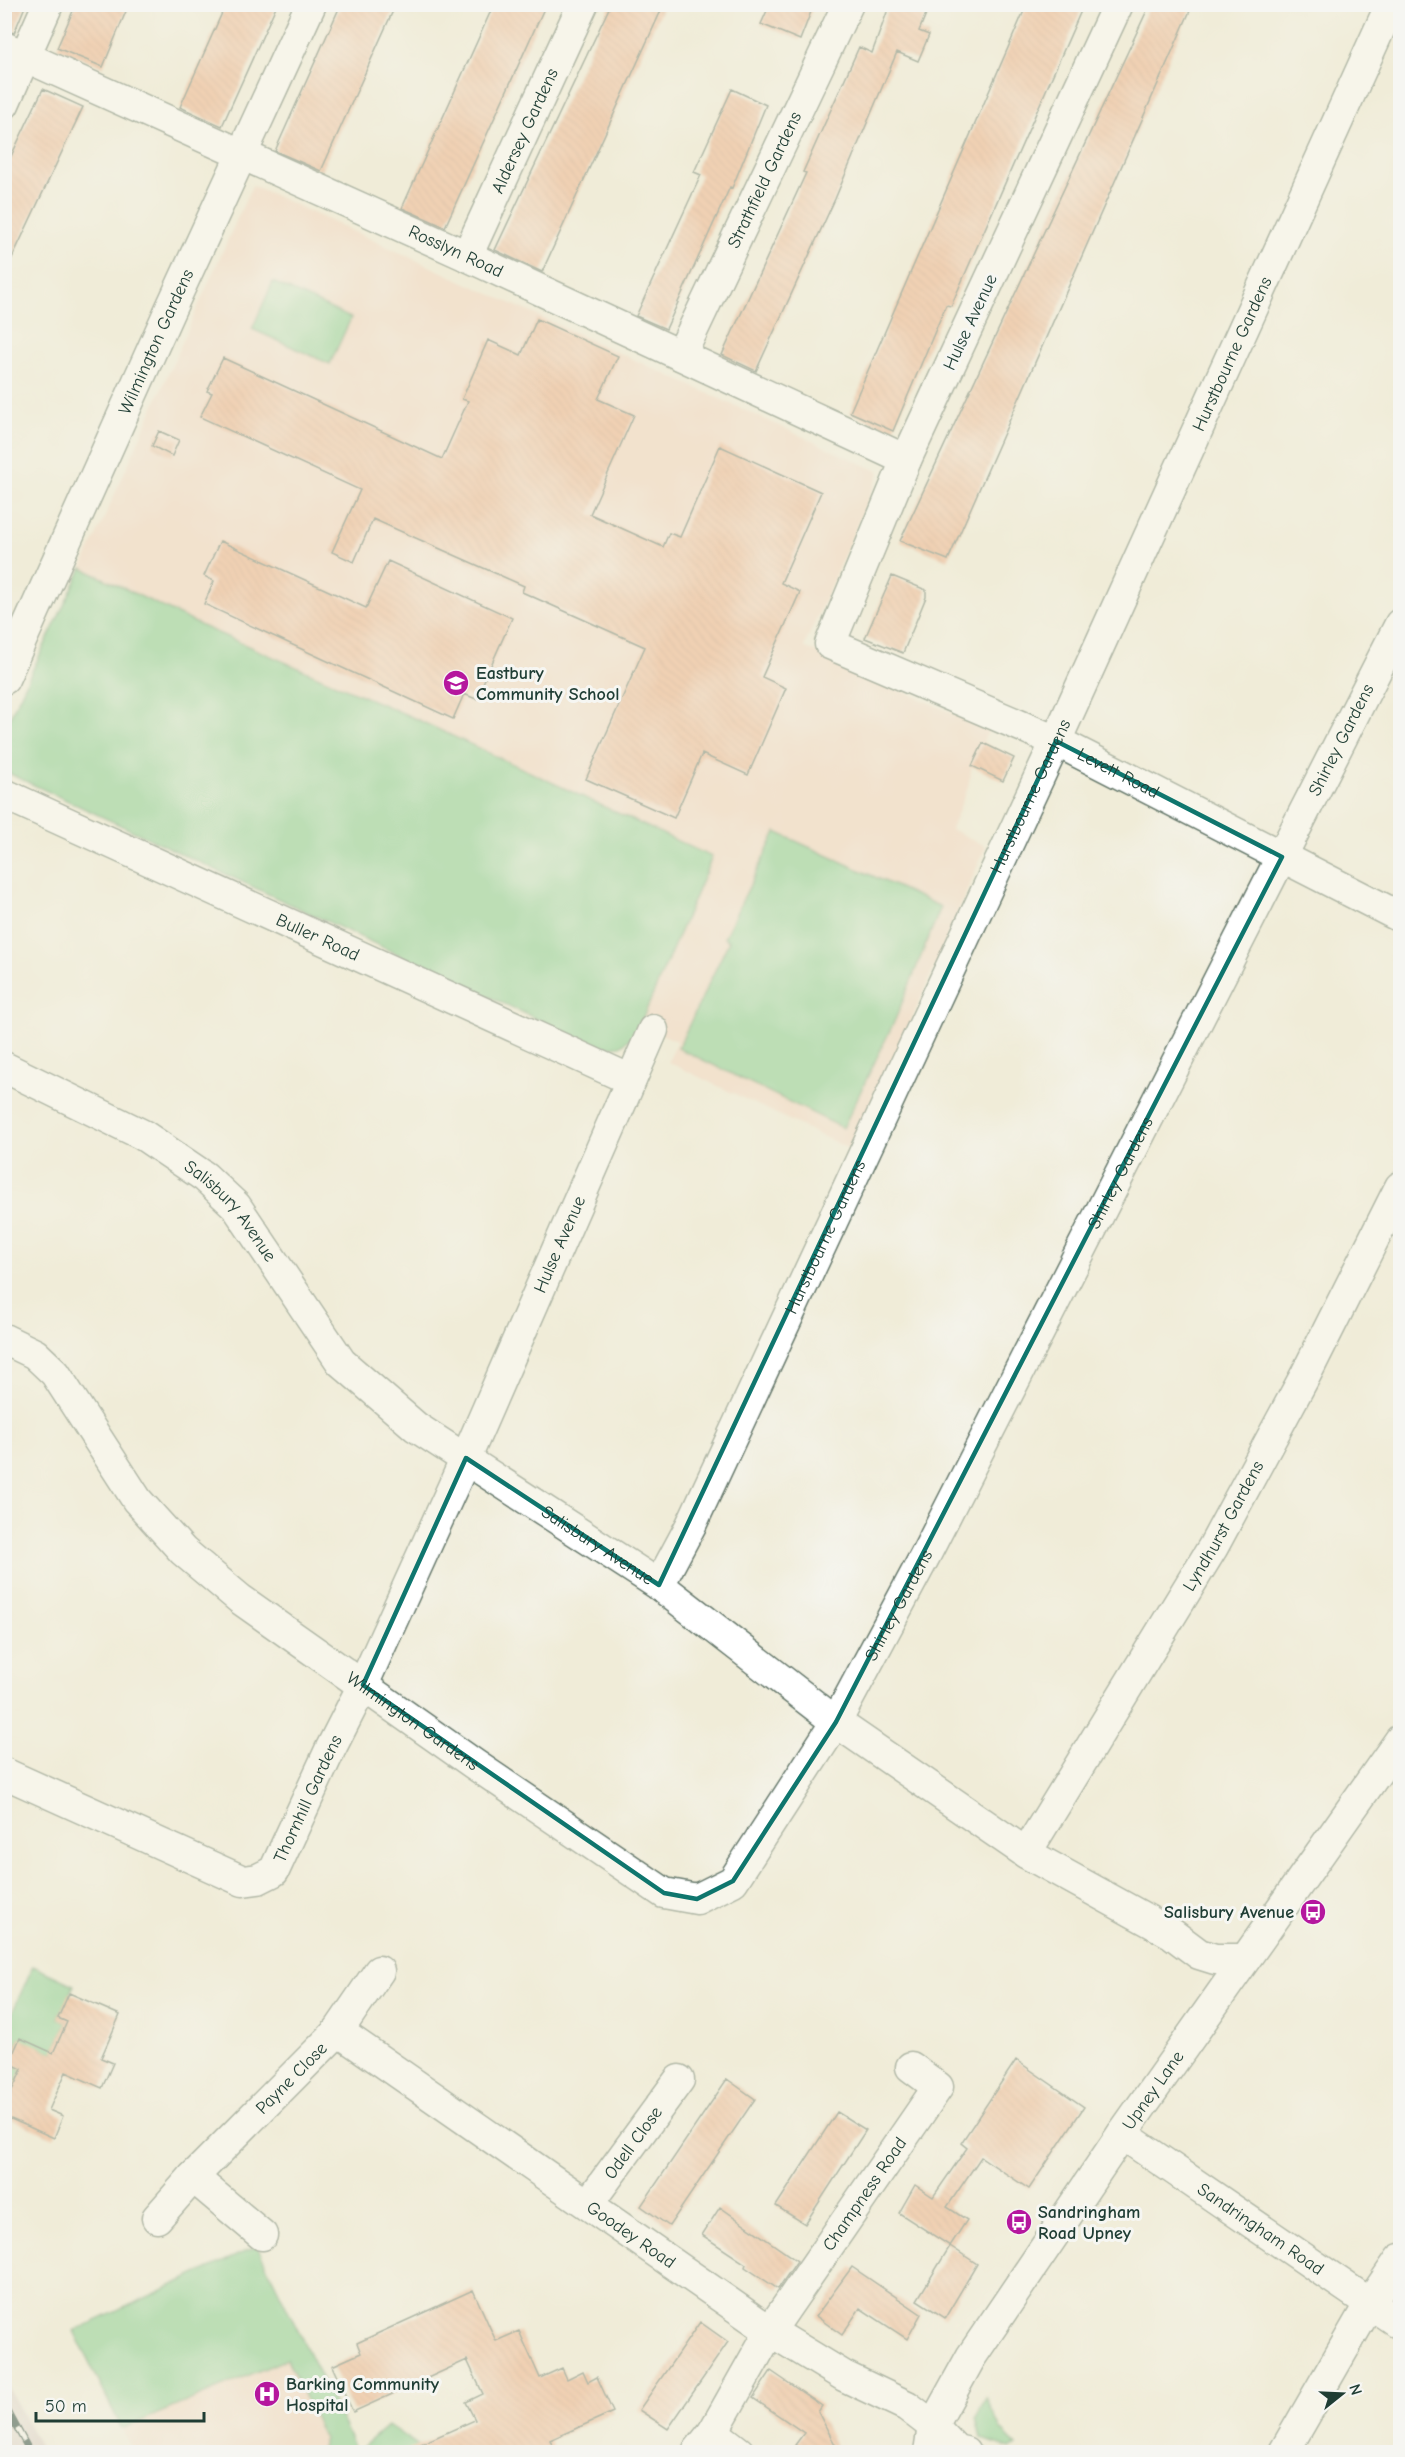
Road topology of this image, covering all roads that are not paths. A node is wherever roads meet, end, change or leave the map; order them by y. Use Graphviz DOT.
graph roads {
  1 [pos="48,4"];
  2 [pos="311,4"];
  3 [pos="583,4"];
  4 [pos="848,4"];
  5 [pos="1118,4"];
  6 [pos="1391,4"];
  7 [pos="15,51"];
  8 [pos="4,104"];
  9 [pos="242,156"];
  10 [pos="467,256"];
  11 [pos="681,355"];
  12 [pos="906,460"];
  13 [pos="1401,624"];
  14 [pos="830,644"];
  15 [pos="4,679"];
  16 [pos="1056,741"];
  17 [pos="4,794"];
  18 [pos="1282,857"];
  19 [pos="1401,917"];
  20 [pos="653,1030"];
  21 [pos="4,1067"];
  22 [pos="631,1080"];
  23 [pos="1401,1187"];
  24 [pos="4,1339"];
  25 [pos="466,1458"];
  26 [pos="659,1585"];
  27 [pos="363,1685"];
  28 [pos="836,1722"];
  29 [pos="1401,1740"];
  30 [pos="4,1773"];
  31 [pos="1026,1853"];
  32 [pos="1245,1959"];
  33 [pos="379,1971"];
  34 [pos="338,2031"];
  35 [pos="911,2067"];
  36 [pos="679,2080"];
  37 [pos="1122,2134"];
  38 [pos="193,2177"];
  39 [pos="588,2204"];
  40 [pos="157,2218"];
  41 [pos="262,2235"];
  42 [pos="1401,2259"];
  43 [pos="1370,2303"];
  44 [pos="1401,2324"];
  45 [pos="770,2331"];
  46 [pos="931,2439"];
  47 [pos="705,2442"];
  48 [pos="739,2452"];
  49 [pos="965,2452"];
  50 [pos="1284,2452"];
  1 -- 7 [label="street"];
  2 -- 9 [label="street, Wilmington Gardens"];
  3 -- 10 [label="street, Aldersey Gardens"];
  4 -- 11 [label="street, Strathfield Gardens"];
  5 -- 12 [label="street, Hulse Avenue"];
  6 -- 16 [label="street, Hurstbourne Gardens"];
  7 -- 8 [label="street"];
  7 -- 9 [label="street, Rosslyn Road"];
  9 -- 10 [label="street, Rosslyn Road"];
  9 -- 15 [label="street, Wilmington Gardens"];
  10 -- 11 [label="street, Rosslyn Road"];
  11 -- 12 [label="street, Rosslyn Road"];
  12 -- 14 [label="street, Hulse Avenue"];
  13 -- 18 [label="street, Shirley Gardens"];
  14 -- 16 [label="street, Levett Road"];
  16 -- 18 [label="street, Levett Road"];
  16 -- 26 [label="street, Hurstbourne Gardens"];
  17 -- 22 [label="street, Buller Road"];
  18 -- 19 [label="street, Levett Road"];
  18 -- 28 [label="street, Shirley Gardens"];
  20 -- 22 [label="street, Hulse Avenue"];
  21 -- 25 [label="street, Salisbury Avenue"];
  22 -- 25 [label="street, Hulse Avenue"];
  23 -- 31 [label="street, Lyndhurst Gardens"];
  24 -- 27 [label="street, Wilmington Gardens"];
  25 -- 26 [label="street, Salisbury Avenue"];
  25 -- 27 [label="street, Thornhill Gardens"];
  26 -- 28 [label="street, Salisbury Avenue"];
  27 -- 28 [label="street, Wilmington Gardens"];
  27 -- 30 [label="street, Thornhill Gardens"];
  28 -- 31 [label="street, Salisbury Avenue"];
  29 -- 32 [label="street, Upney Lane"];
  31 -- 32 [label="street, Salisbury Avenue"];
  32 -- 37 [label="street, Upney Lane"];
  33 -- 34 [label="street, Payne Close"];
  34 -- 38 [label="street, Payne Close"];
  34 -- 39 [label="street, Goodey Road"];
  35 -- 45 [label="street, Champness Road"];
  36 -- 39 [label="street, Odell Close"];
  37 -- 43 [label="street, Sandringham Road"];
  37 -- 46 [label="street, Upney Lane"];
  38 -- 40 [label="street, Payne Close"];
  38 -- 41 [label="street"];
  39 -- 45 [label="street, Goodey Road"];
  42 -- 43 [label="street"];
  43 -- 44 [label="street, Sandringham Road"];
  43 -- 50 [label="street"];
  45 -- 46 [label="street, Goodey Road"];
  45 -- 47 [label="street"];
  46 -- 49 [label="street, Goodey Road"];
  47 -- 48 [label="street"];
}
